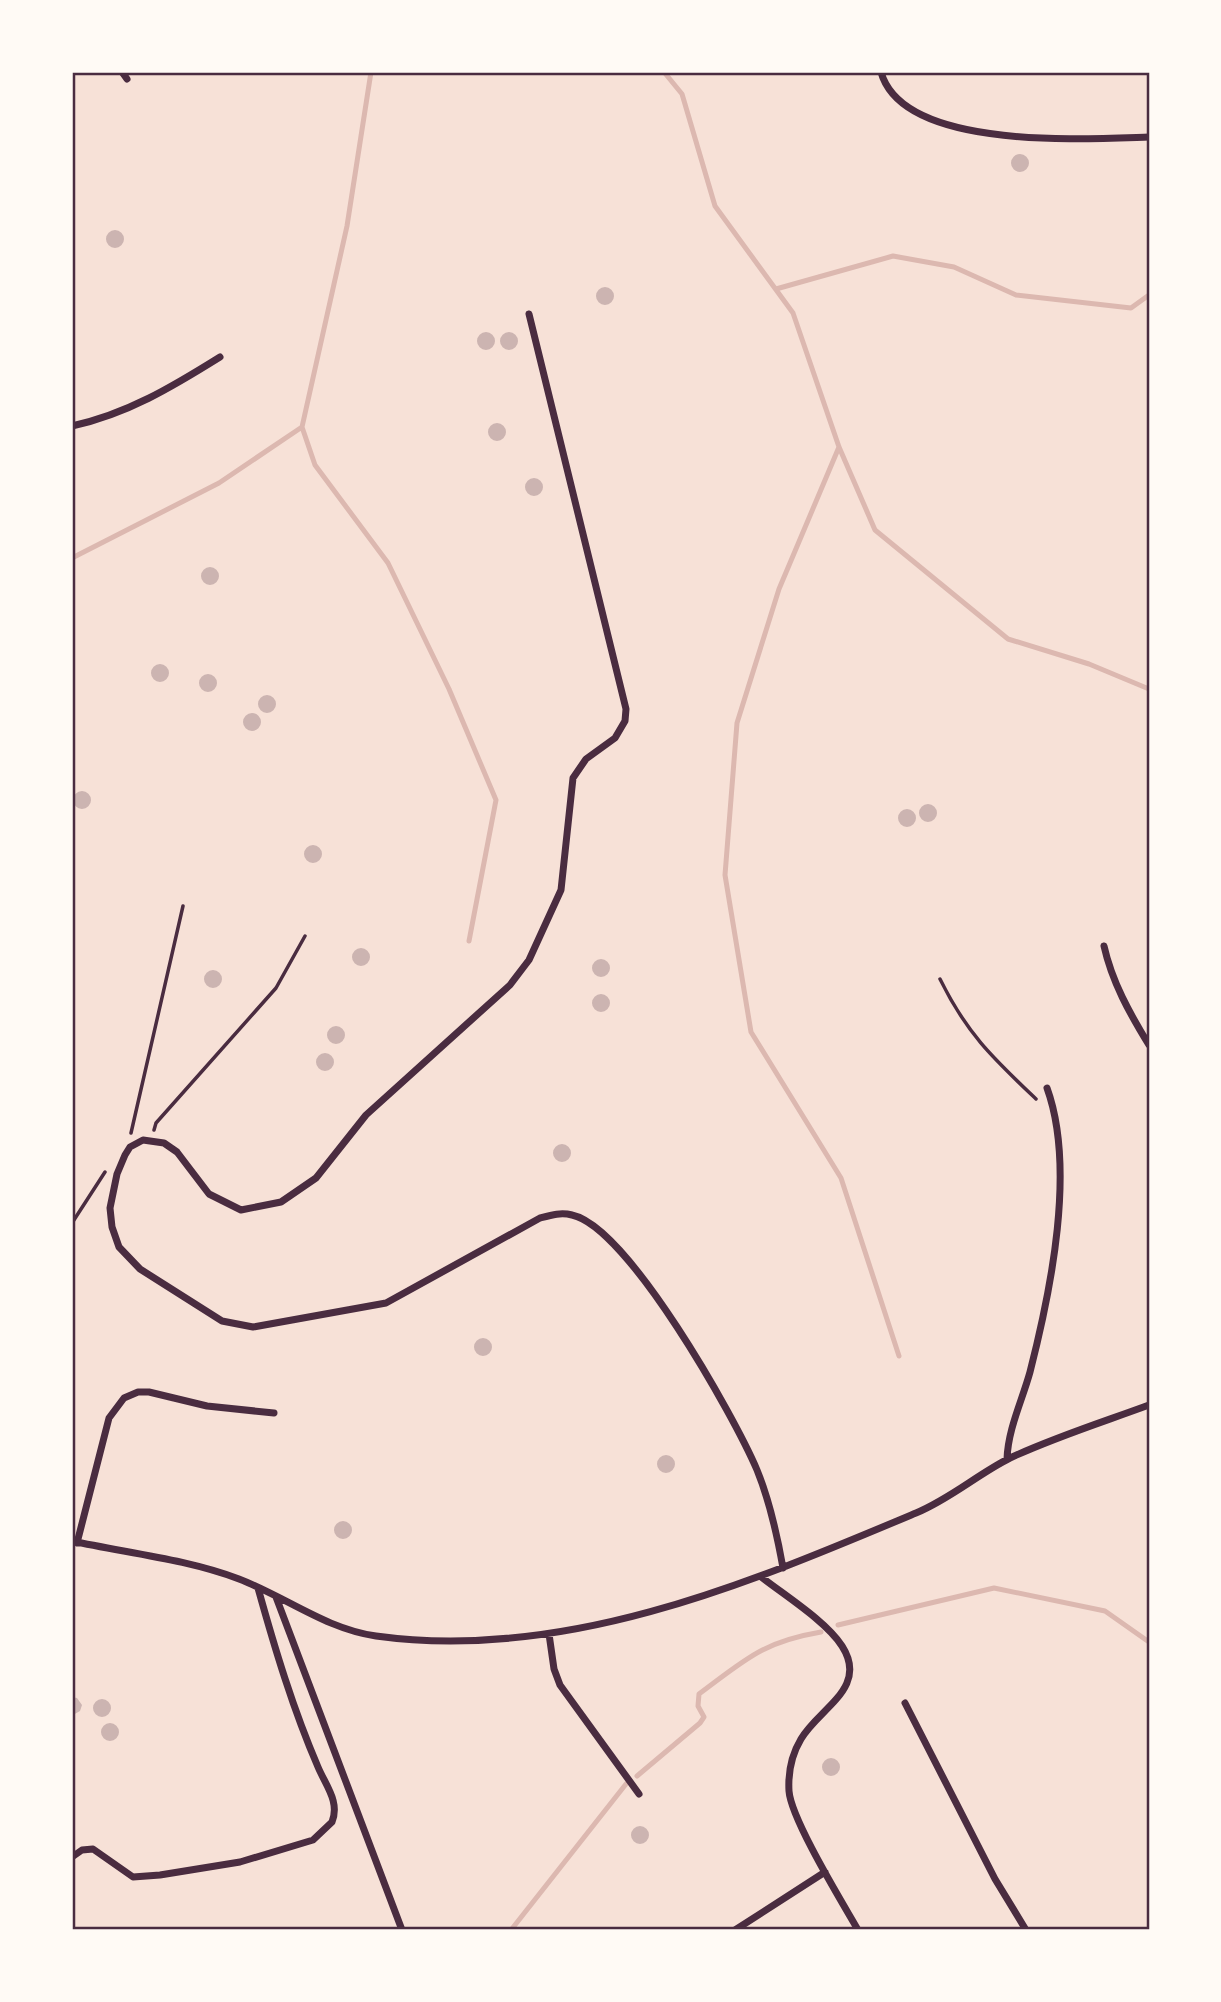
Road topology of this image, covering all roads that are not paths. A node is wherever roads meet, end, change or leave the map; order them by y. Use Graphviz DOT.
graph roads {
  1 [pos="881,72"];
  2 [pos="1149,137"];
  3 [pos="529,314"];
  4 [pos="220,357"];
  5 [pos="72,426"];
  6 [pos="1104,946"];
  7 [pos="1149,1045"];
  8 [pos="1047,1087"];
  9 [pos="1149,1405"];
  10 [pos="274,1413"];
  11 [pos="1007,1459"];
  12 [pos="75,1542"];
  13 [pos="783,1568"];
  14 [pos="760,1576"];
  15 [pos="258,1588"];
  16 [pos="276,1597"];
  17 [pos="549,1634"];
  18 [pos="905,1703"];
  19 [pos="639,1794"];
  20 [pos="72,1857"];
  21 [pos="825,1872"];
  22 [pos="402,1930"];
  23 [pos="735,1930"];
  24 [pos="858,1930"];
  25 [pos="1027,1930"];
  1 -- 2 [label="street"];
  3 -- 13 [label="street"];
  4 -- 5 [label="street"];
  6 -- 7 [label="street"];
  8 -- 11 [label="street"];
  9 -- 11 [label="street"];
  10 -- 12 [label="street"];
  11 -- 13 [label="street"];
  12 -- 15 [label="street"];
  13 -- 14 [label="street"];
  14 -- 17 [label="street"];
  14 -- 21 [label="street"];
  15 -- 16 [label="street"];
  15 -- 20 [label="street"];
  16 -- 17 [label="street"];
  16 -- 22 [label="street"];
  17 -- 19 [label="street"];
  18 -- 25 [label="street"];
  21 -- 23 [label="street"];
  21 -- 24 [label="street"];
}
